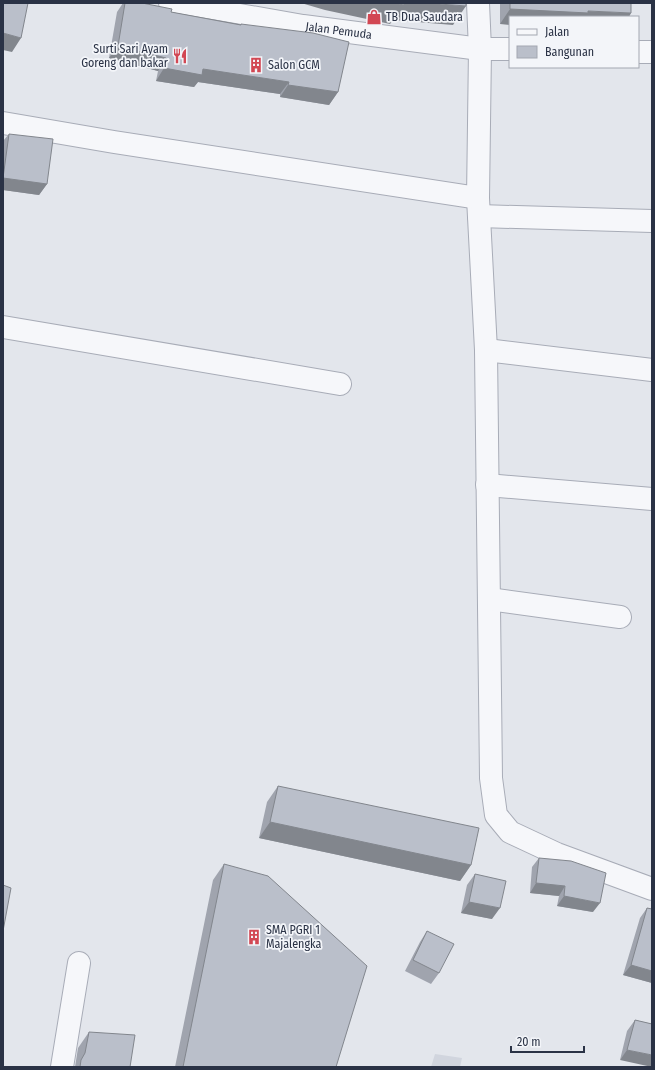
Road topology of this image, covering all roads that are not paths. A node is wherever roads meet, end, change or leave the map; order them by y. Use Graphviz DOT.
graph roads {
  1 [pos="170,3"];
  2 [pos="478,3"];
  3 [pos="480,49"];
  4 [pos="509,49"];
  5 [pos="639,52"];
  6 [pos="652,52"];
  7 [pos="3,123"];
  8 [pos="478,207"];
  9 [pos="652,221"];
  10 [pos="3,327"];
  11 [pos="486,350"];
  12 [pos="652,370"];
  13 [pos="340,384"];
  14 [pos="487,485"];
  15 [pos="652,499"];
  16 [pos="489,599"];
  17 [pos="620,617"];
  18 [pos="652,889"];
  19 [pos="79,963"];
  20 [pos="62,1067"];
  1 -- 3 [label="street, Jalan Pemuda"];
  2 -- 3 [label="street"];
  3 -- 4 [label="street, Jalan Pemuda"];
  3 -- 8 [label="street"];
  5 -- 6 [label="street"];
  7 -- 8 [label="street"];
  8 -- 9 [label="street"];
  8 -- 11 [label="street"];
  10 -- 13 [label="street"];
  11 -- 12 [label="street"];
  11 -- 14 [label="street"];
  14 -- 15 [label="street"];
  14 -- 16 [label="street"];
  16 -- 17 [label="street"];
  16 -- 18 [label="street"];
  19 -- 20 [label="street"];
}
